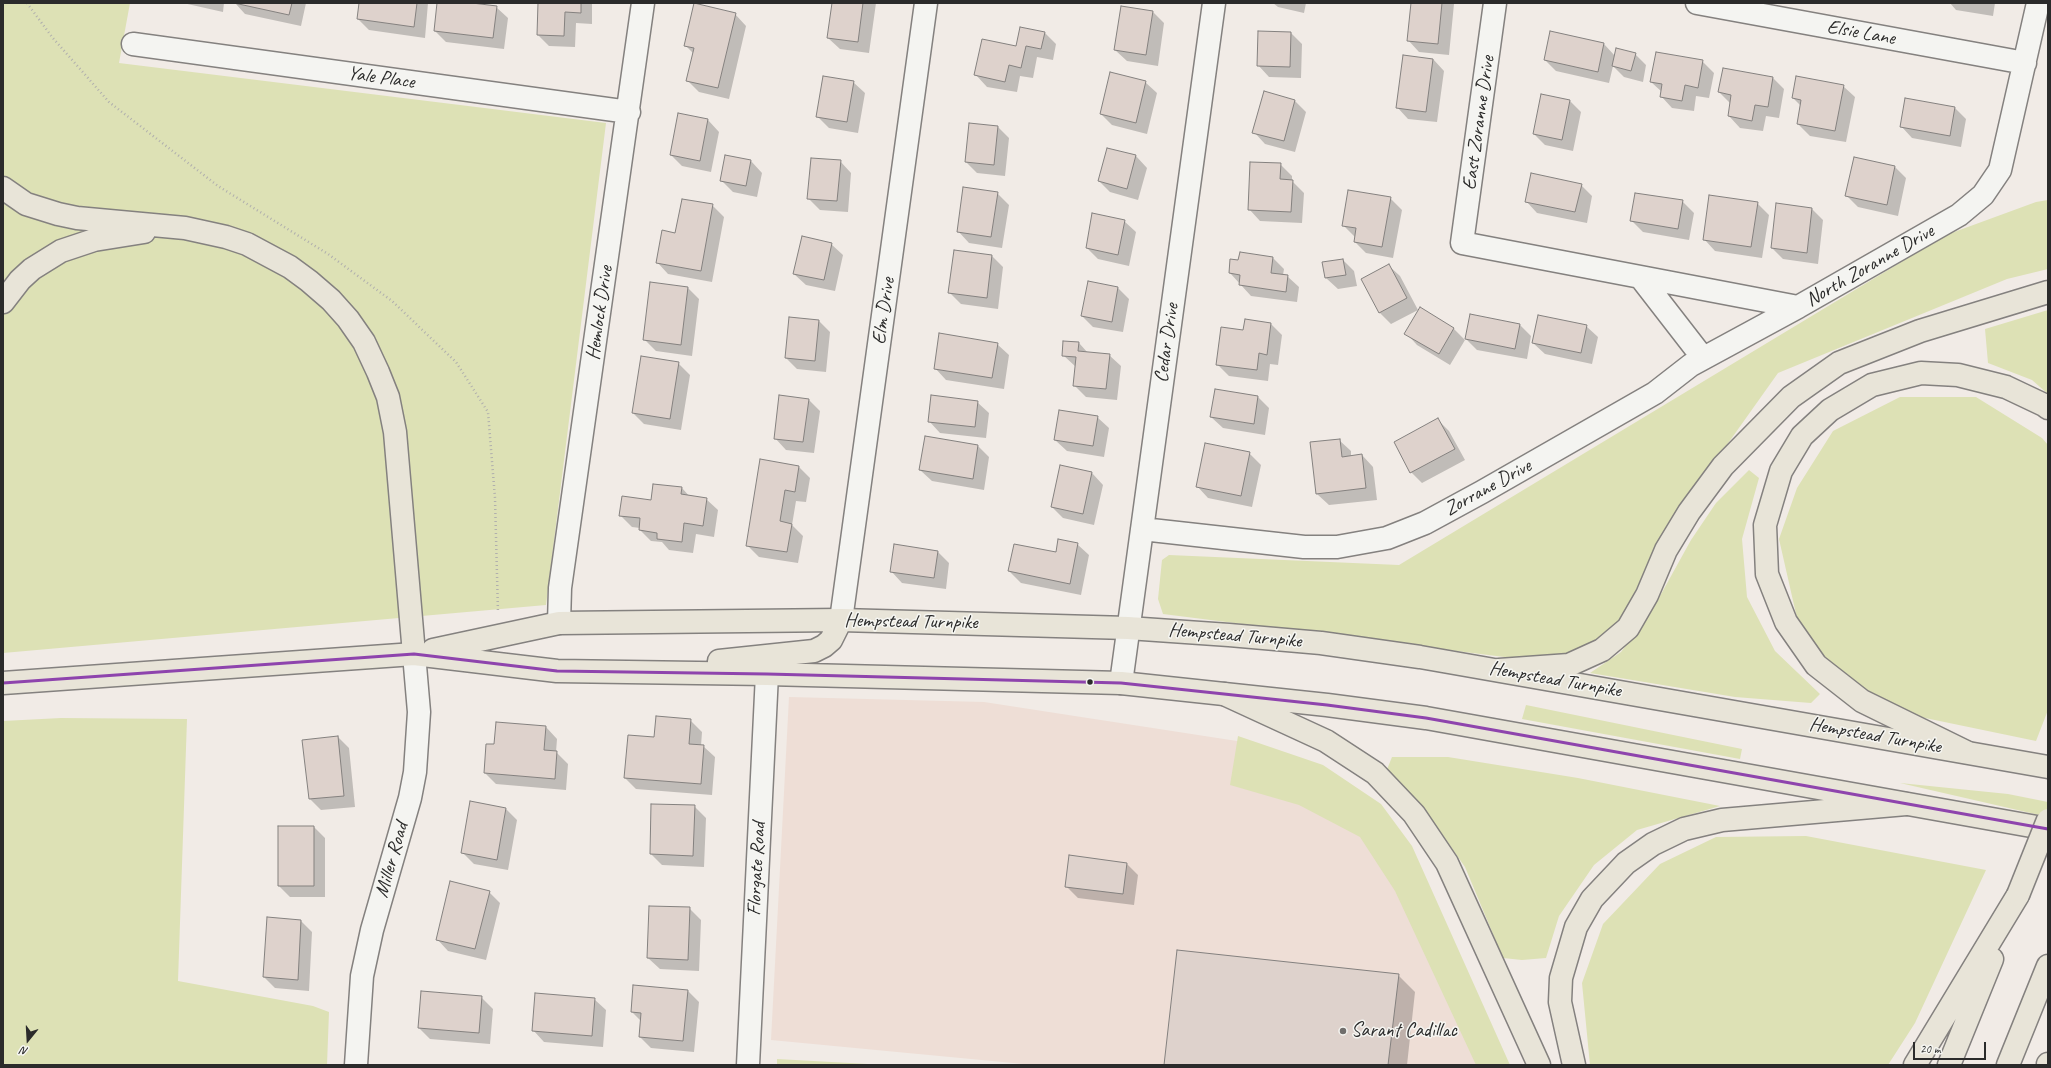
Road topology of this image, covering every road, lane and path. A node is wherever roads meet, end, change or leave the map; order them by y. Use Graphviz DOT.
graph roads {
  1 [pos="643,3"];
  2 [pos="926,3"];
  3 [pos="1214,3"];
  4 [pos="1495,3"];
  5 [pos="1697,3"];
  6 [pos="2038,3"];
  7 [pos="133,44"];
  8 [pos="2025,63"];
  9 [pos="629,112"];
  10 [pos="3,188"];
  11 [pos="185,228"];
  12 [pos="1462,243"];
  13 [pos="1640,278"];
  14 [pos="2048,292"];
  15 [pos="3,302"];
  16 [pos="1798,307"];
  17 [pos="1704,358"];
  18 [pos="2048,408"];
  19 [pos="1142,529"];
  20 [pos="841,620"];
  21 [pos="559,623"];
  22 [pos="1128,628"];
  23 [pos="414,654"];
  24 [pos="1499,670"];
  25 [pos="631,671"];
  26 [pos="767,674"];
  27 [pos="3,683"];
  28 [pos="1121,683"];
  29 [pos="1224,694"];
  30 [pos="1966,752"];
  31 [pos="2048,767"];
  32 [pos="1906,804"];
  33 [pos="2048,820"];
  34 [pos="2048,829"];
  35 [pos="2018,895"];
  36 [pos="2048,966"];
  37 [pos="356,1065"];
  38 [pos="748,1065"];
  39 [pos="1539,1065"];
  40 [pos="1574,1065"];
  41 [pos="1915,1065"];
  42 [pos="1949,1065"];
  43 [pos="2008,1065"];
  1 -- 9 [label="street, Hemlock Drive"];
  2 -- 20 [label="street, Elm Drive"];
  3 -- 19 [label="street, Cedar Drive"];
  4 -- 12 [label="street, East Zoranne Drive"];
  5 -- 8 [label="street, Elsie Lane"];
  6 -- 8 [label="street, North Zoranne Drive"];
  7 -- 9 [label="street, Yale Place"];
  8 -- 16 [label="street, North Zoranne Drive"];
  9 -- 21 [label="street, Hemlock Drive"];
  10 -- 11 [label="main road"];
  11 -- 15 [label="main road"];
  11 -- 23 [label="main road"];
  12 -- 13 [label="street, North Zoranne Drive"];
  13 -- 16 [label="street, North Zoranne Drive"];
  13 -- 17 [label="street"];
  14 -- 24 [label="main road"];
  16 -- 17 [label="street, Zorrane Drive"];
  17 -- 19 [label="street, Zorrane Drive"];
  18 -- 30 [label="main road"];
  19 -- 22 [label="street, Cedar Drive"];
  20 -- 21 [label="main road, Hempstead Turnpike"];
  20 -- 22 [label="main road, Hempstead Turnpike"];
  20 -- 25 [label="main road"];
  21 -- 23 [label="main road, Hempstead Turnpike"];
  22 -- 24 [label="main road, Hempstead Turnpike"];
  22 -- 28 [label="street, Cedar Drive"];
  23 -- 25 [label="main road, Hempstead Turnpike"];
  23 -- 27 [label="main road, Hempstead Turnpike"];
  23 -- 37 [label="street, Miller Road"];
  24 -- 30 [label="main road, Hempstead Turnpike"];
  25 -- 26 [label="main road, Hempstead Turnpike"];
  26 -- 28 [label="main road, Hempstead Turnpike"];
  26 -- 38 [label="street, Florgate Road"];
  28 -- 29 [label="main road, Hempstead Turnpike"];
  29 -- 32 [label="main road, Hempstead Turnpike"];
  29 -- 39 [label="main road"];
  30 -- 31 [label="main road, Hempstead Turnpike"];
  32 -- 34 [label="main road, Hempstead Turnpike"];
  32 -- 40 [label="main road"];
  33 -- 35 [label="main road, bridge"];
  35 -- 41 [label="main road"];
  35 -- 42 [label="main road"];
  36 -- 43 [label="main road"];
}
